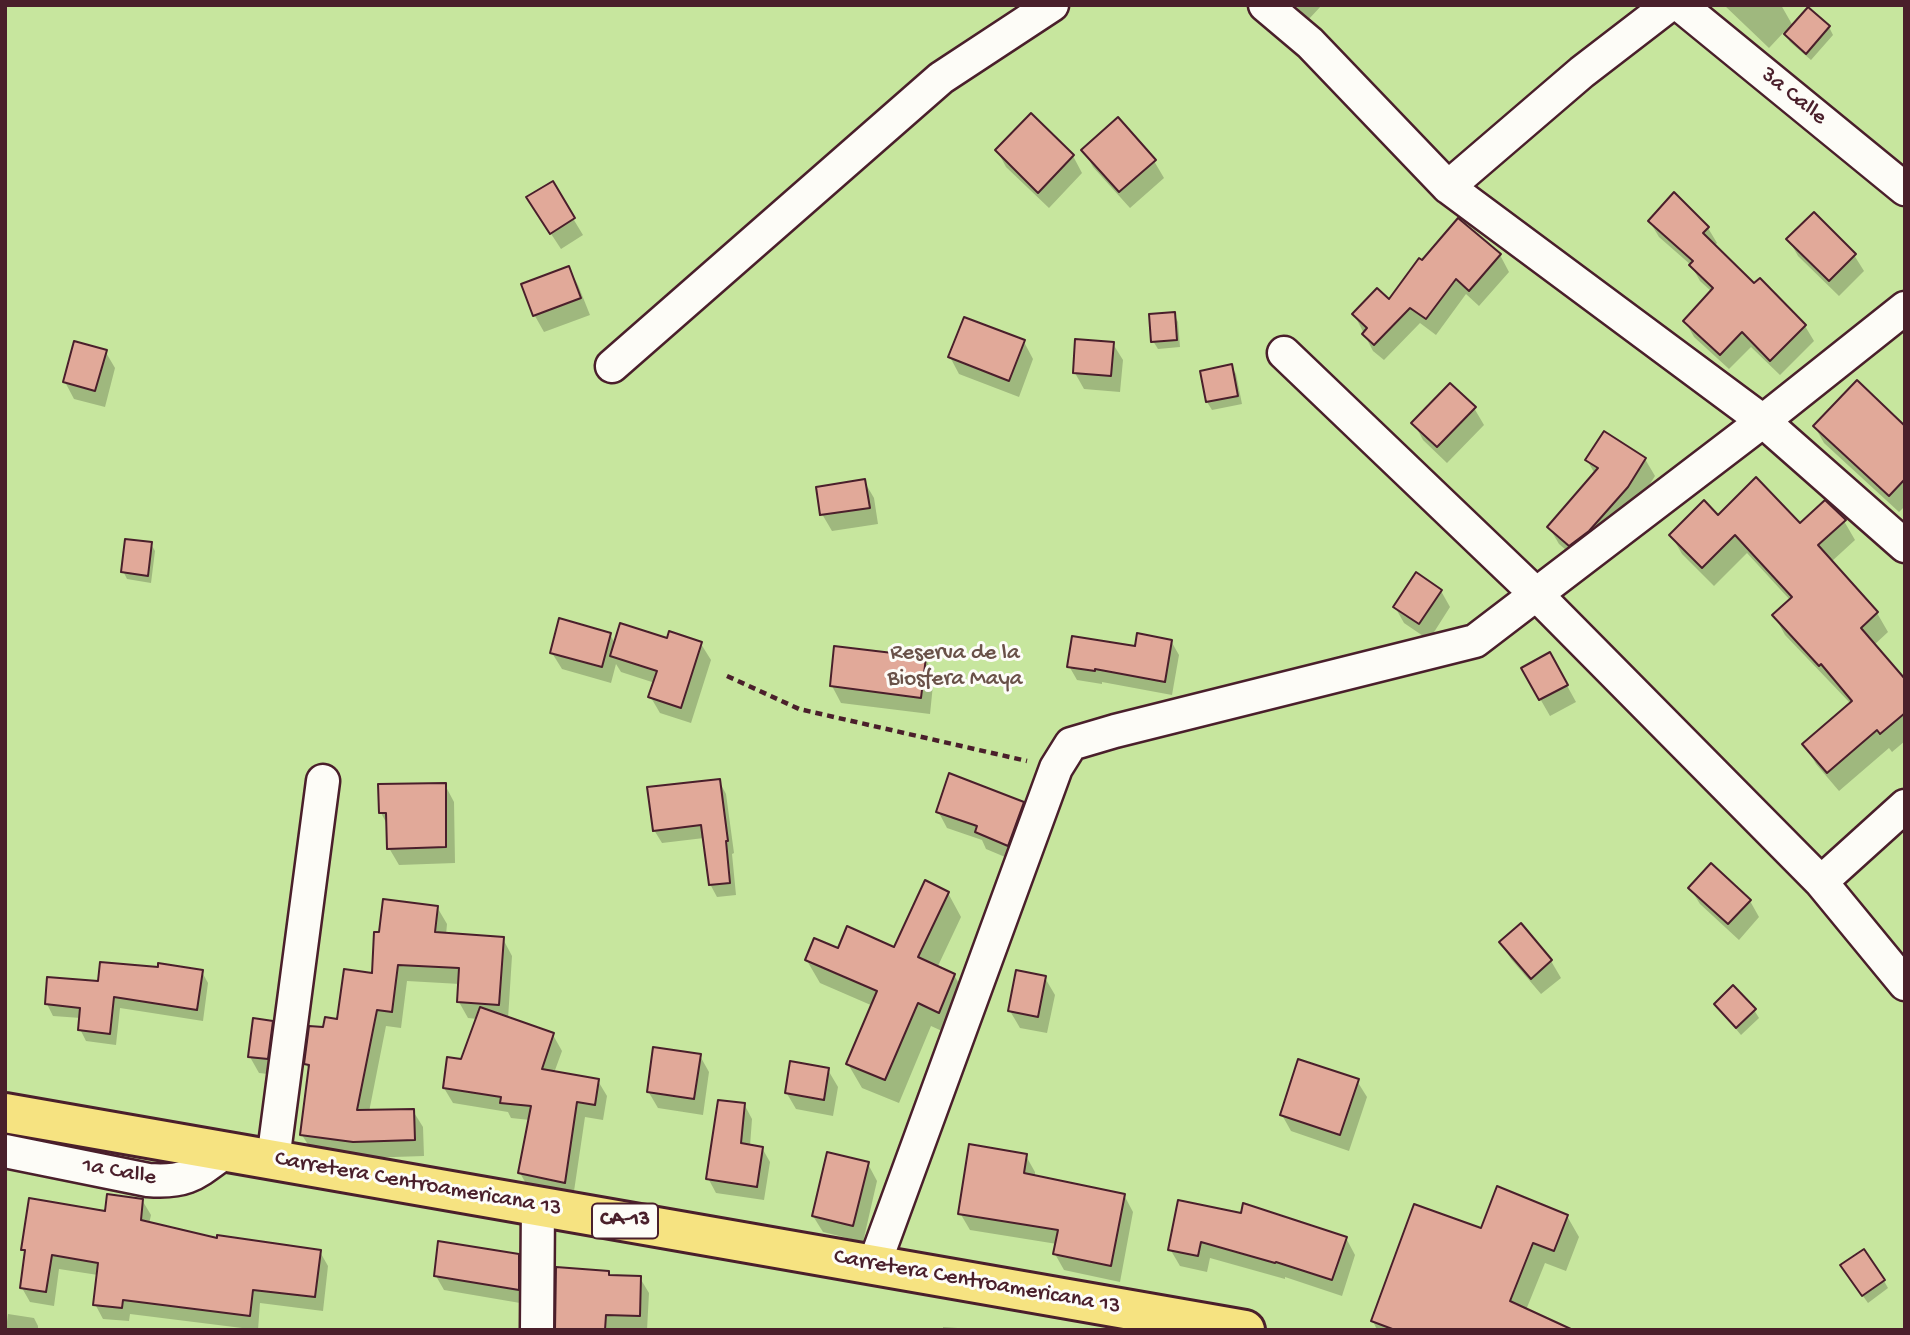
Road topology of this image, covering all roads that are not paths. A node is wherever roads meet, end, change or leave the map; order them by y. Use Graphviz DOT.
graph roads {
  1 [pos="1052,5"];
  2 [pos="1265,5"];
  3 [pos="1669,5"];
  4 [pos="1681,5"];
  5 [pos="1448,187"];
  6 [pos="1905,189"];
  7 [pos="1905,308"];
  8 [pos="1284,353"];
  9 [pos="612,366"];
  10 [pos="1763,421"];
  11 [pos="1905,546"];
  12 [pos="1535,594"];
  13 [pos="323,781"];
  14 [pos="1905,806"];
  15 [pos="1821,882"];
  16 [pos="1905,984"];
  17 [pos="5,1114"];
  18 [pos="5,1151"];
  19 [pos="225,1152"];
  20 [pos="273,1160"];
  21 [pos="538,1206"];
  22 [pos="874,1265"];
  23 [pos="537,1330"];
  24 [pos="1245,1330"];
  1 -- 9 [label="street"];
  2 -- 5 [label="street"];
  3 -- 5 [label="street"];
  4 -- 6 [label="street, 3a Calle"];
  5 -- 10 [label="street"];
  7 -- 10 [label="street"];
  8 -- 12 [label="street"];
  10 -- 11 [label="street"];
  10 -- 12 [label="street"];
  12 -- 15 [label="street"];
  12 -- 22 [label="street"];
  13 -- 20 [label="street"];
  14 -- 15 [label="street"];
  15 -- 16 [label="street"];
  17 -- 19 [label="highway, Carretera Centroamericana 13 / CA-13"];
  18 -- 19 [label="street, 1a Calle"];
  19 -- 20 [label="highway, Carretera Centroamericana 13 / CA-13"];
  20 -- 21 [label="highway, Carretera Centroamericana 13 / CA-13"];
  21 -- 22 [label="highway, Carretera Centroamericana 13 / CA-13"];
  21 -- 23 [label="street"];
  22 -- 24 [label="highway, Carretera Centroamericana 13 / CA-13"];
}
